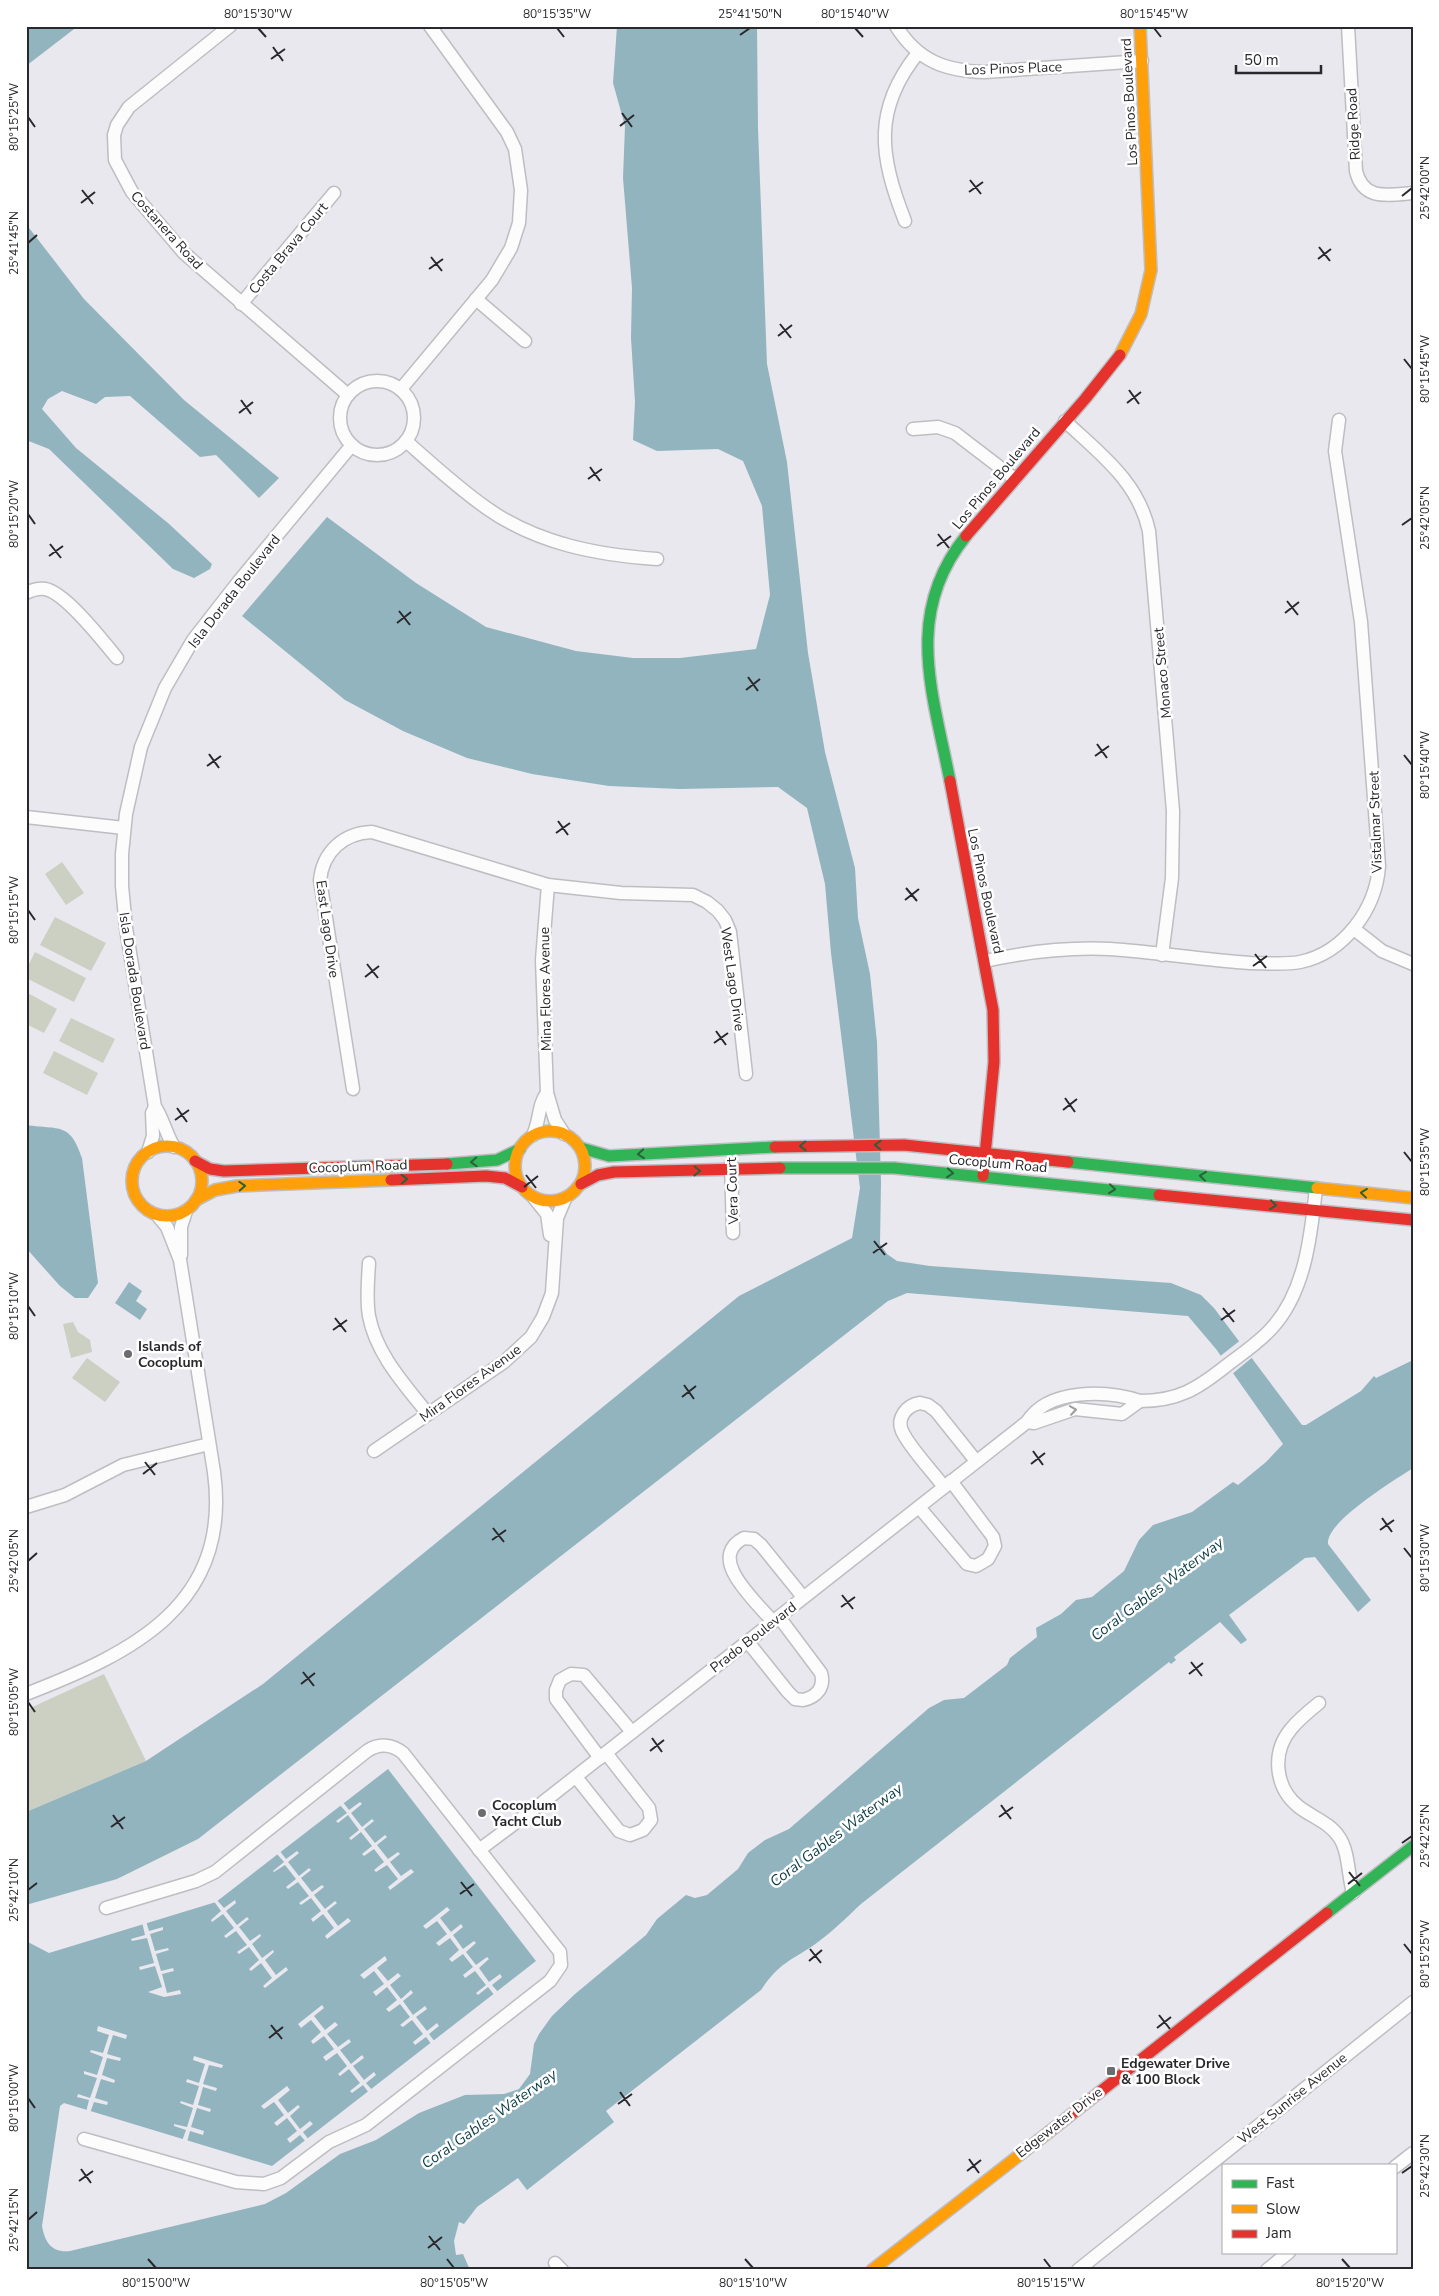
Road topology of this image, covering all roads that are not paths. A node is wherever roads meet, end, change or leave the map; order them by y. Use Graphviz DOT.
graph roads {
  1 [pos="230,26"];
  2 [pos="430,26"];
  3 [pos="896,26"];
  4 [pos="1140,26"];
  5 [pos="1348,26"];
  6 [pos="918,53"];
  7 [pos="1142,61"];
  8 [pos="334,193"];
  9 [pos="1413,193"];
  10 [pos="905,221"];
  11 [pos="476,300"];
  12 [pos="241,304"];
  13 [pos="525,341"];
  14 [pos="400,390"];
  15 [pos="348,395"];
  16 [pos="1339,420"];
  17 [pos="1065,422"];
  18 [pos="913,429"];
  19 [pos="406,441"];
  20 [pos="352,445"];
  21 [pos="1015,479"];
  22 [pos="657,559"];
  23 [pos="31,591"];
  24 [pos="117,658"];
  25 [pos="26,817"];
  26 [pos="124,828"];
  27 [pos="548,885"];
  28 [pos="1354,929"];
  29 [pos="1162,955"];
  30 [pos="985,961"];
  31 [pos="1413,964"];
  32 [pos="746,1074"];
  33 [pos="353,1089"];
  34 [pos="547,1093"];
  35 [pos="155,1107"];
  36 [pos="564,1134"];
  37 [pos="533,1135"];
  38 [pos="174,1147"];
  39 [pos="581,1148"];
  40 [pos="730,1148"];
  41 [pos="520,1149"];
  42 [pos="148,1152"];
  43 [pos="986,1153"];
  44 [pos="195,1161"];
  45 [pos="732,1171"];
  46 [pos="983,1176"];
  47 [pos="581,1184"];
  48 [pos="522,1187"];
  49 [pos="1316,1188"];
  50 [pos="534,1198"];
  51 [pos="565,1198"];
  52 [pos="1413,1198"];
  53 [pos="196,1200"];
  54 [pos="1314,1210"];
  55 [pos="186,1211"];
  56 [pos="157,1215"];
  57 [pos="1413,1220"];
  58 [pos="734,1233"];
  59 [pos="554,1242"];
  60 [pos="180,1260"];
  61 [pos="369,1263"];
  62 [pos="1140,1401"];
  63 [pos="428,1414"];
  64 [pos="1026,1422"];
  65 [pos="209,1444"];
  66 [pos="374,1451"];
  67 [pos="976,1461"];
  68 [pos="948,1484"];
  69 [pos="26,1507"];
  70 [pos="919,1507"];
  71 [pos="803,1597"];
  72 [pos="776,1619"];
  73 [pos="748,1642"];
  74 [pos="26,1694"];
  75 [pos="1320,1703"];
  76 [pos="632,1732"];
  77 [pos="603,1755"];
  78 [pos="576,1777"];
  79 [pos="1413,1846"];
  80 [pos="479,1850"];
  81 [pos="1353,1893"];
  82 [pos="106,1908"];
  83 [pos="1413,2002"];
  84 [pos="84,2139"];
  85 [pos="1413,2153"];
  86 [pos="1396,2166"];
  87 [pos="1287,2254"];
  88 [pos="872,2270"];
  89 [pos="1078,2270"];
  90 [pos="1268,2270"];
  1 -- 12 [label="street, Costanera Road"];
  2 -- 11 [label="street"];
  3 -- 6 [label="street"];
  4 -- 7 [label="street, Los Pinos Boulevard"];
  5 -- 9 [label="street, Ridge Road"];
  6 -- 7 [label="street, Los Pinos Place"];
  6 -- 10 [label="street"];
  7 -- 17 [label="street, Los Pinos Boulevard"];
  8 -- 12 [label="street, Costa Brava Court"];
  11 -- 13 [label="street"];
  11 -- 14 [label="street"];
  12 -- 15 [label="street, Costanera Road"];
  14 -- 15 [label="street"];
  14 -- 19 [label="street"];
  15 -- 20 [label="street"];
  16 -- 28 [label="street, Vistalmar Street"];
  17 -- 21 [label="street, Los Pinos Boulevard"];
  17 -- 29 [label="street, Monaco Street"];
  18 -- 21 [label="street"];
  19 -- 20 [label="street"];
  19 -- 22 [label="street"];
  20 -- 26 [label="street, Isla Dorada Boulevard"];
  21 -- 30 [label="street, Los Pinos Boulevard"];
  23 -- 24 [label="street"];
  25 -- 26 [label="street"];
  26 -- 35 [label="street, Isla Dorada Boulevard"];
  27 -- 32 [label="street, West Lago Drive"];
  27 -- 33 [label="street, East Lago Drive"];
  27 -- 34 [label="street, Mina Flores Avenue"];
  28 -- 29 [label="street, Vistalmar Street"];
  28 -- 31 [label="street"];
  29 -- 30 [label="street, Vistalmar Street"];
  30 -- 43 [label="street, Los Pinos Boulevard"];
  34 -- 36 [label="street"];
  34 -- 37 [label="street"];
  35 -- 38 [label="street, Isla Dorada Boulevard"];
  35 -- 42 [label="street, Isla Dorada Boulevard"];
  36 -- 37 [label="street"];
  36 -- 39 [label="street, Cocoplum Road"];
  37 -- 41 [label="street, Cocoplum Road"];
  38 -- 42 [label="street"];
  38 -- 44 [label="street"];
  40 -- 39 [label="street, Cocoplum Road, one-way"];
  39 -- 47 [label="street"];
  43 -- 40 [label="street, Cocoplum Road, one-way"];
  40 -- 45 [label="street, Vera Court"];
  41 -- 44 [label="street, Cocoplum Road, one-way"];
  41 -- 48 [label="street"];
  42 -- 56 [label="street"];
  43 -- 46 [label="street, Los Pinos Boulevard"];
  49 -- 43 [label="street, Cocoplum Road, one-way"];
  44 -- 53 [label="street"];
  45 -- 46 [label="street, Cocoplum Road, one-way"];
  47 -- 45 [label="street, Cocoplum Road, one-way"];
  45 -- 58 [label="street, Vera Court"];
  46 -- 54 [label="street, Cocoplum Road, one-way"];
  47 -- 51 [label="street, Cocoplum Road"];
  48 -- 50 [label="street, Cocoplum Road"];
  53 -- 48 [label="street, Cocoplum Road, one-way"];
  52 -- 49 [label="street, Cocoplum Road, one-way"];
  49 -- 54 [label="street, Prado Boulevard"];
  50 -- 51 [label="street"];
  50 -- 59 [label="street"];
  51 -- 59 [label="street"];
  53 -- 55 [label="street"];
  54 -- 57 [label="street, Cocoplum Road"];
  54 -- 62 [label="street, Prado Boulevard"];
  55 -- 56 [label="street"];
  55 -- 60 [label="street"];
  56 -- 60 [label="street"];
  59 -- 63 [label="street, Mira Flores Avenue"];
  60 -- 65 [label="street"];
  61 -- 63 [label="street"];
  64 -- 62 [label="street, Prado Boulevard, one-way"];
  62 -- 64 [label="street, Prado Boulevard"];
  63 -- 66 [label="street, Mira Flores Avenue"];
  64 -- 67 [label="street, Prado Boulevard"];
  65 -- 69 [label="street"];
  65 -- 74 [label="street"];
  67 -- 68 [label="street, Prado Boulevard"];
  67 -- 68 [label="street"];
  68 -- 70 [label="street, Prado Boulevard"];
  68 -- 70 [label="street"];
  70 -- 71 [label="street, Prado Boulevard"];
  71 -- 72 [label="street, Prado Boulevard"];
  71 -- 72 [label="street"];
  72 -- 73 [label="street, Prado Boulevard"];
  72 -- 73 [label="street"];
  73 -- 76 [label="street, Prado Boulevard"];
  75 -- 81 [label="street"];
  76 -- 77 [label="street, Prado Boulevard"];
  76 -- 77 [label="street"];
  77 -- 78 [label="street, Prado Boulevard"];
  77 -- 78 [label="street"];
  78 -- 80 [label="street, Prado Boulevard"];
  79 -- 81 [label="street, Edgewater Drive"];
  80 -- 82 [label="street"];
  80 -- 84 [label="street"];
  81 -- 88 [label="street, Edgewater Drive"];
  83 -- 89 [label="street, West Sunrise Avenue"];
  85 -- 86 [label="street"];
  87 -- 90 [label="street"];
}
